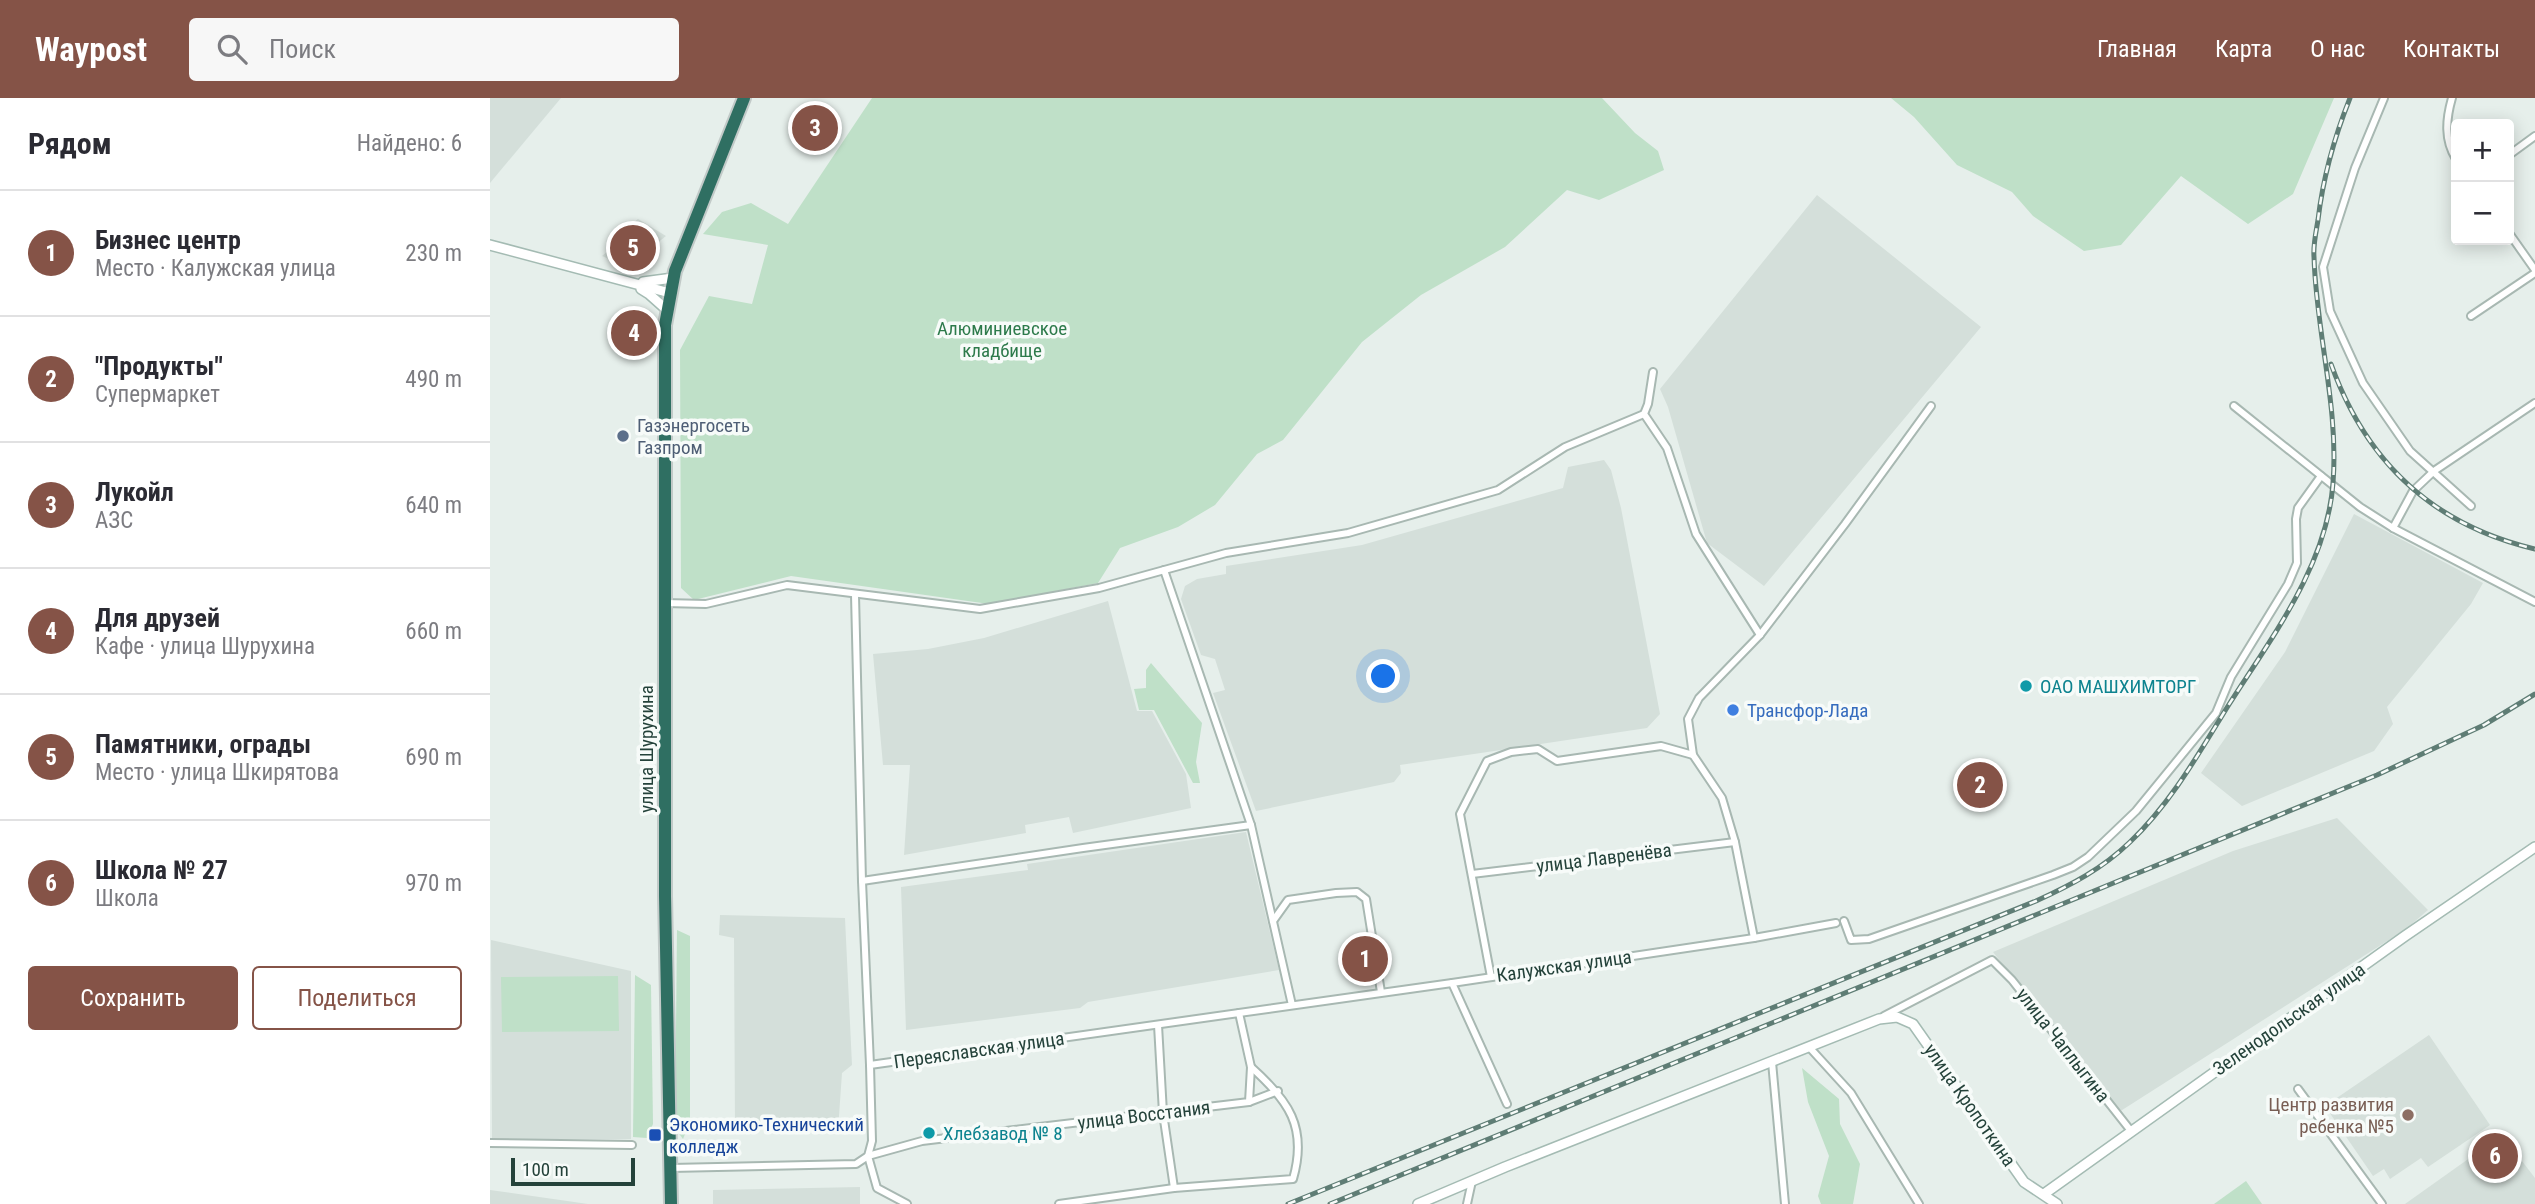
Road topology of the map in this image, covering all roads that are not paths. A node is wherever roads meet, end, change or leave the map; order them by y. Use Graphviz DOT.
graph roads {
  1 [pos="744,98"];
  2 [pos="2384,98"];
  3 [pos="2452,98"];
  4 [pos="2535,136"];
  5 [pos="2451,150"];
  6 [pos="2514,151"];
  7 [pos="2514,240"];
  8 [pos="490,245"];
  9 [pos="2535,271"];
  10 [pos="673,278"];
  11 [pos="627,282"];
  12 [pos="670,293"];
  13 [pos="667,310"];
  14 [pos="2471,316"];
  15 [pos="1653,372"];
  16 [pos="2535,403"];
  17 [pos="1931,406"];
  18 [pos="2234,406"];
  19 [pos="1644,414"];
  20 [pos="2434,471"];
  21 [pos="2321,476"];
  22 [pos="2471,506"];
  23 [pos="2393,528"];
  24 [pos="1164,570"];
  25 [pos="855,595"];
  26 [pos="2535,601"];
  27 [pos="665,603"];
  28 [pos="1760,635"];
  29 [pos="1693,755"];
  30 [pos="1251,825"];
  31 [pos="1735,842"];
  32 [pos="2535,847"];
  33 [pos="1472,874"];
  34 [pos="862,881"];
  35 [pos="1273,921"];
  36 [pos="1754,938"];
  37 [pos="1491,977"];
  38 [pos="1452,983"];
  39 [pos="1381,992"];
  40 [pos="1292,1005"];
  41 [pos="1239,1013"];
  42 [pos="1879,1019"];
  43 [pos="1158,1025"];
  44 [pos="1810,1048"];
  45 [pos="1772,1062"];
  46 [pos="870,1065"];
  47 [pos="1251,1066"];
  48 [pos="2298,1089"];
  49 [pos="1278,1091"];
  50 [pos="1249,1102"];
  51 [pos="1507,1104"];
  52 [pos="1163,1113"];
  53 [pos="2131,1132"];
  54 [pos="490,1143"];
  55 [pos="632,1145"];
  56 [pos="868,1156"];
  57 [pos="671,1168"];
  58 [pos="1472,1181"];
  59 [pos="1174,1188"];
  60 [pos="2044,1194"];
  61 [pos="671,1204"];
  62 [pos="907,1204"];
  63 [pos="1059,1204"];
  64 [pos="1418,1204"];
  65 [pos="1467,1204"];
  66 [pos="1785,1204"];
  67 [pos="1919,1204"];
  68 [pos="2057,1204"];
  69 [pos="2382,1204"];
  1 -- 10 [label="highway, улица Шурухина"];
  2 -- 20 [label="street"];
  3 -- 5 [label="street"];
  4 -- 6 [label="street"];
  7 -- 9 [label="street"];
  8 -- 11 [label="street"];
  9 -- 14 [label="street"];
  10 -- 11 [label="street"];
  10 -- 12 [label="highway, улица Шурухина"];
  11 -- 12 [label="street"];
  11 -- 13 [label="street"];
  12 -- 13 [label="highway, улица Шурухина"];
  13 -- 27 [label="highway, улица Шурухина"];
  15 -- 19 [label="street"];
  16 -- 20 [label="street"];
  17 -- 28 [label="street"];
  18 -- 21 [label="street"];
  19 -- 24 [label="street"];
  19 -- 28 [label="street"];
  20 -- 22 [label="street"];
  20 -- 23 [label="street"];
  21 -- 23 [label="street"];
  21 -- 36 [label="street, Калужская улица"];
  23 -- 26 [label="street"];
  24 -- 25 [label="street"];
  24 -- 30 [label="street"];
  25 -- 27 [label="street"];
  25 -- 34 [label="street"];
  27 -- 57 [label="highway, улица Шурухина"];
  28 -- 29 [label="street"];
  29 -- 31 [label="street"];
  29 -- 33 [label="street"];
  30 -- 34 [label="street"];
  30 -- 35 [label="street"];
  31 -- 33 [label="street, улица Лавренёва"];
  31 -- 36 [label="street"];
  32 -- 53 [label="street, Зеленодольская улица"];
  33 -- 37 [label="street"];
  34 -- 46 [label="street"];
  35 -- 39 [label="street"];
  35 -- 40 [label="street"];
  36 -- 37 [label="street, Калужская улица"];
  37 -- 38 [label="street, Калужская улица"];
  38 -- 39 [label="street, Калужская улица"];
  38 -- 51 [label="street"];
  39 -- 40 [label="street, Калужская улица"];
  40 -- 41 [label="street, Переяславская улица"];
  41 -- 43 [label="street, Переяславская улица"];
  41 -- 47 [label="street"];
  42 -- 44 [label="street"];
  42 -- 53 [label="street, улица Чаплыгина"];
  42 -- 60 [label="street, улица Кропоткина"];
  43 -- 46 [label="street, Переяславская улица"];
  43 -- 52 [label="street"];
  44 -- 45 [label="street"];
  44 -- 67 [label="street"];
  45 -- 58 [label="street"];
  45 -- 66 [label="street"];
  46 -- 56 [label="street, Переяславская улица"];
  47 -- 49 [label="street"];
  47 -- 50 [label="street"];
  48 -- 69 [label="street"];
  49 -- 50 [label="street, улица Восстания"];
  49 -- 59 [label="street"];
  50 -- 52 [label="street, улица Восстания"];
  52 -- 56 [label="street, улица Восстания"];
  52 -- 59 [label="street"];
  53 -- 60 [label="street, Зеленодольская улица"];
  54 -- 55 [label="street"];
  56 -- 57 [label="street"];
  56 -- 62 [label="street"];
  57 -- 61 [label="highway, улица Шурухина"];
  58 -- 64 [label="street"];
  58 -- 65 [label="street"];
  59 -- 63 [label="street"];
  60 -- 68 [label="street, улица Кропоткина"];
}
